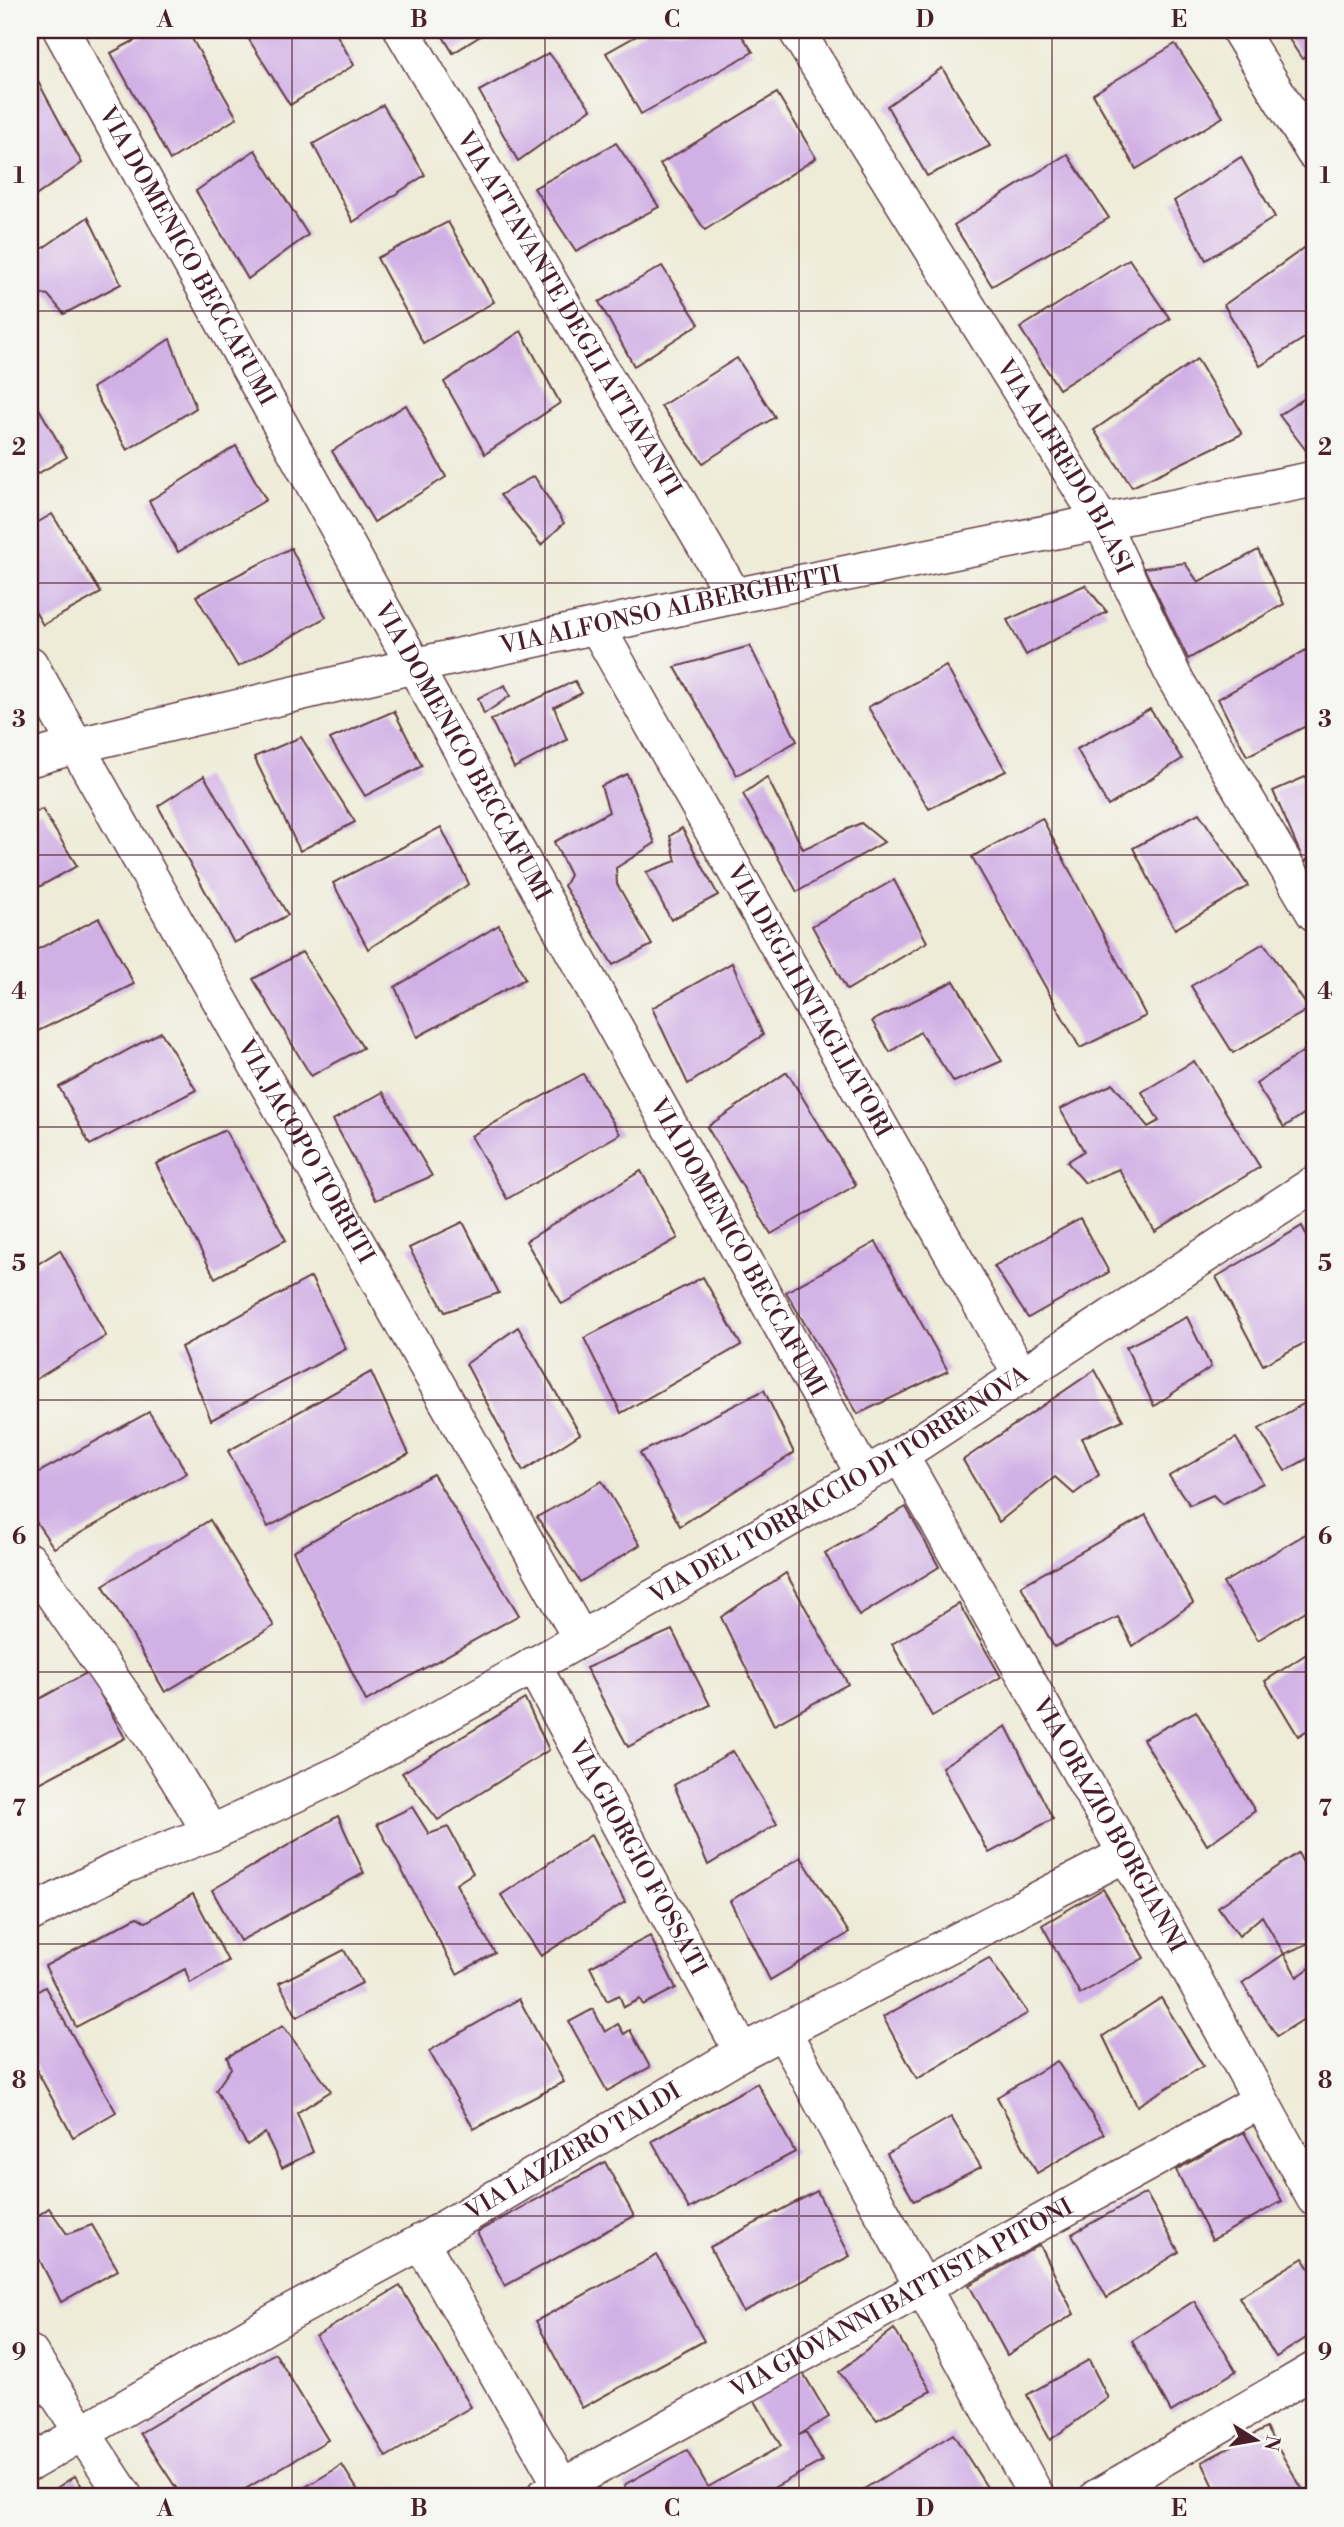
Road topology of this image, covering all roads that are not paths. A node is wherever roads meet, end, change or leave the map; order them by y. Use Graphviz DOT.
graph roads {
  1 [pos="61,30"];
  2 [pos="402,30"];
  3 [pos="796,30"];
  4 [pos="1239,30"];
  5 [pos="1314,153"];
  6 [pos="1314,479"];
  7 [pos="1101,521"];
  8 [pos="734,596"];
  9 [pos="597,627"];
  10 [pos="30,664"];
  11 [pos="413,666"];
  12 [pos="75,746"];
  13 [pos="30,759"];
  14 [pos="1314,913"];
  15 [pos="1314,1184"];
  16 [pos="1022,1377"];
  17 [pos="900,1455"];
  18 [pos="864,1475"];
  19 [pos="30,1561"];
  20 [pos="581,1639"];
  21 [pos="533,1665"];
  22 [pos="211,1833"];
  23 [pos="1126,1854"];
  24 [pos="30,1914"];
  25 [pos="783,2031"];
  26 [pos="742,2052"];
  27 [pos="1260,2101"];
  28 [pos="1314,2198"];
  29 [pos="421,2242"];
  30 [pos="923,2287"];
  31 [pos="30,2353"];
  32 [pos="1314,2370"];
  33 [pos="81,2431"];
  34 [pos="30,2463"];
  35 [pos="558,2494"];
  36 [pos="125,2497"];
  37 [pos="1037,2497"];
  38 [pos="1097,2497"];
  1 -- 11 [label="street, VIA DOMENICO BECCAFUMI"];
  2 -- 8 [label="street, VIA ATTAVANTE DEGLI ATTAVANTI"];
  3 -- 7 [label="street, VIA ALFREDO BLASI"];
  4 -- 5 [label="street"];
  6 -- 7 [label="street, VIA ALFONSO ALBERGHETTI"];
  7 -- 8 [label="street, VIA ALFONSO ALBERGHETTI"];
  7 -- 14 [label="street, VIA ALFREDO BLASI"];
  8 -- 9 [label="street, VIA ALFONSO ALBERGHETTI"];
  9 -- 11 [label="street, VIA ALFONSO ALBERGHETTI"];
  9 -- 16 [label="street, VIA DEGLI INTAGLIATORI"];
  10 -- 12 [label="street, VIA JACOPO TORRITI"];
  11 -- 12 [label="street, VIA ALFONSO ALBERGHETTI"];
  11 -- 18 [label="street, VIA DOMENICO BECCAFUMI"];
  12 -- 13 [label="street, VIA ALFONSO ALBERGHETTI"];
  12 -- 20 [label="street, VIA JACOPO TORRITI"];
  15 -- 16 [label="street, VIA DEL TORRACCIO DI TORRENOVA"];
  16 -- 17 [label="street, VIA DEL TORRACCIO DI TORRENOVA"];
  17 -- 18 [label="street, VIA DEL TORRACCIO DI TORRENOVA"];
  17 -- 23 [label="street, VIA ORAZIO BORGIANNI"];
  18 -- 20 [label="street, VIA DEL TORRACCIO DI TORRENOVA"];
  19 -- 22 [label="street"];
  20 -- 21 [label="street, VIA DEL TORRACCIO DI TORRENOVA"];
  21 -- 22 [label="street, VIA DEL TORRACCIO DI TORRENOVA"];
  21 -- 26 [label="street, VIA GIORGIO FOSSATI"];
  22 -- 24 [label="street, VIA DEL TORRACCIO DI TORRENOVA"];
  23 -- 25 [label="street, VIA LAZZERO TALDI"];
  23 -- 27 [label="street, VIA ORAZIO BORGIANNI"];
  25 -- 26 [label="street, VIA LAZZERO TALDI"];
  25 -- 30 [label="street"];
  26 -- 29 [label="street, VIA LAZZERO TALDI"];
  27 -- 28 [label="street, VIA ORAZIO BORGIANNI"];
  27 -- 30 [label="street, VIA GIOVANNI BATTISTA PITONI"];
  29 -- 33 [label="street, VIA LAZZERO TALDI"];
  29 -- 35 [label="street"];
  30 -- 35 [label="street, VIA GIOVANNI BATTISTA PITONI"];
  30 -- 37 [label="street"];
  31 -- 33 [label="street"];
  32 -- 38 [label="street"];
  33 -- 34 [label="street, VIA LAZZERO TALDI"];
  33 -- 36 [label="street"];
}
